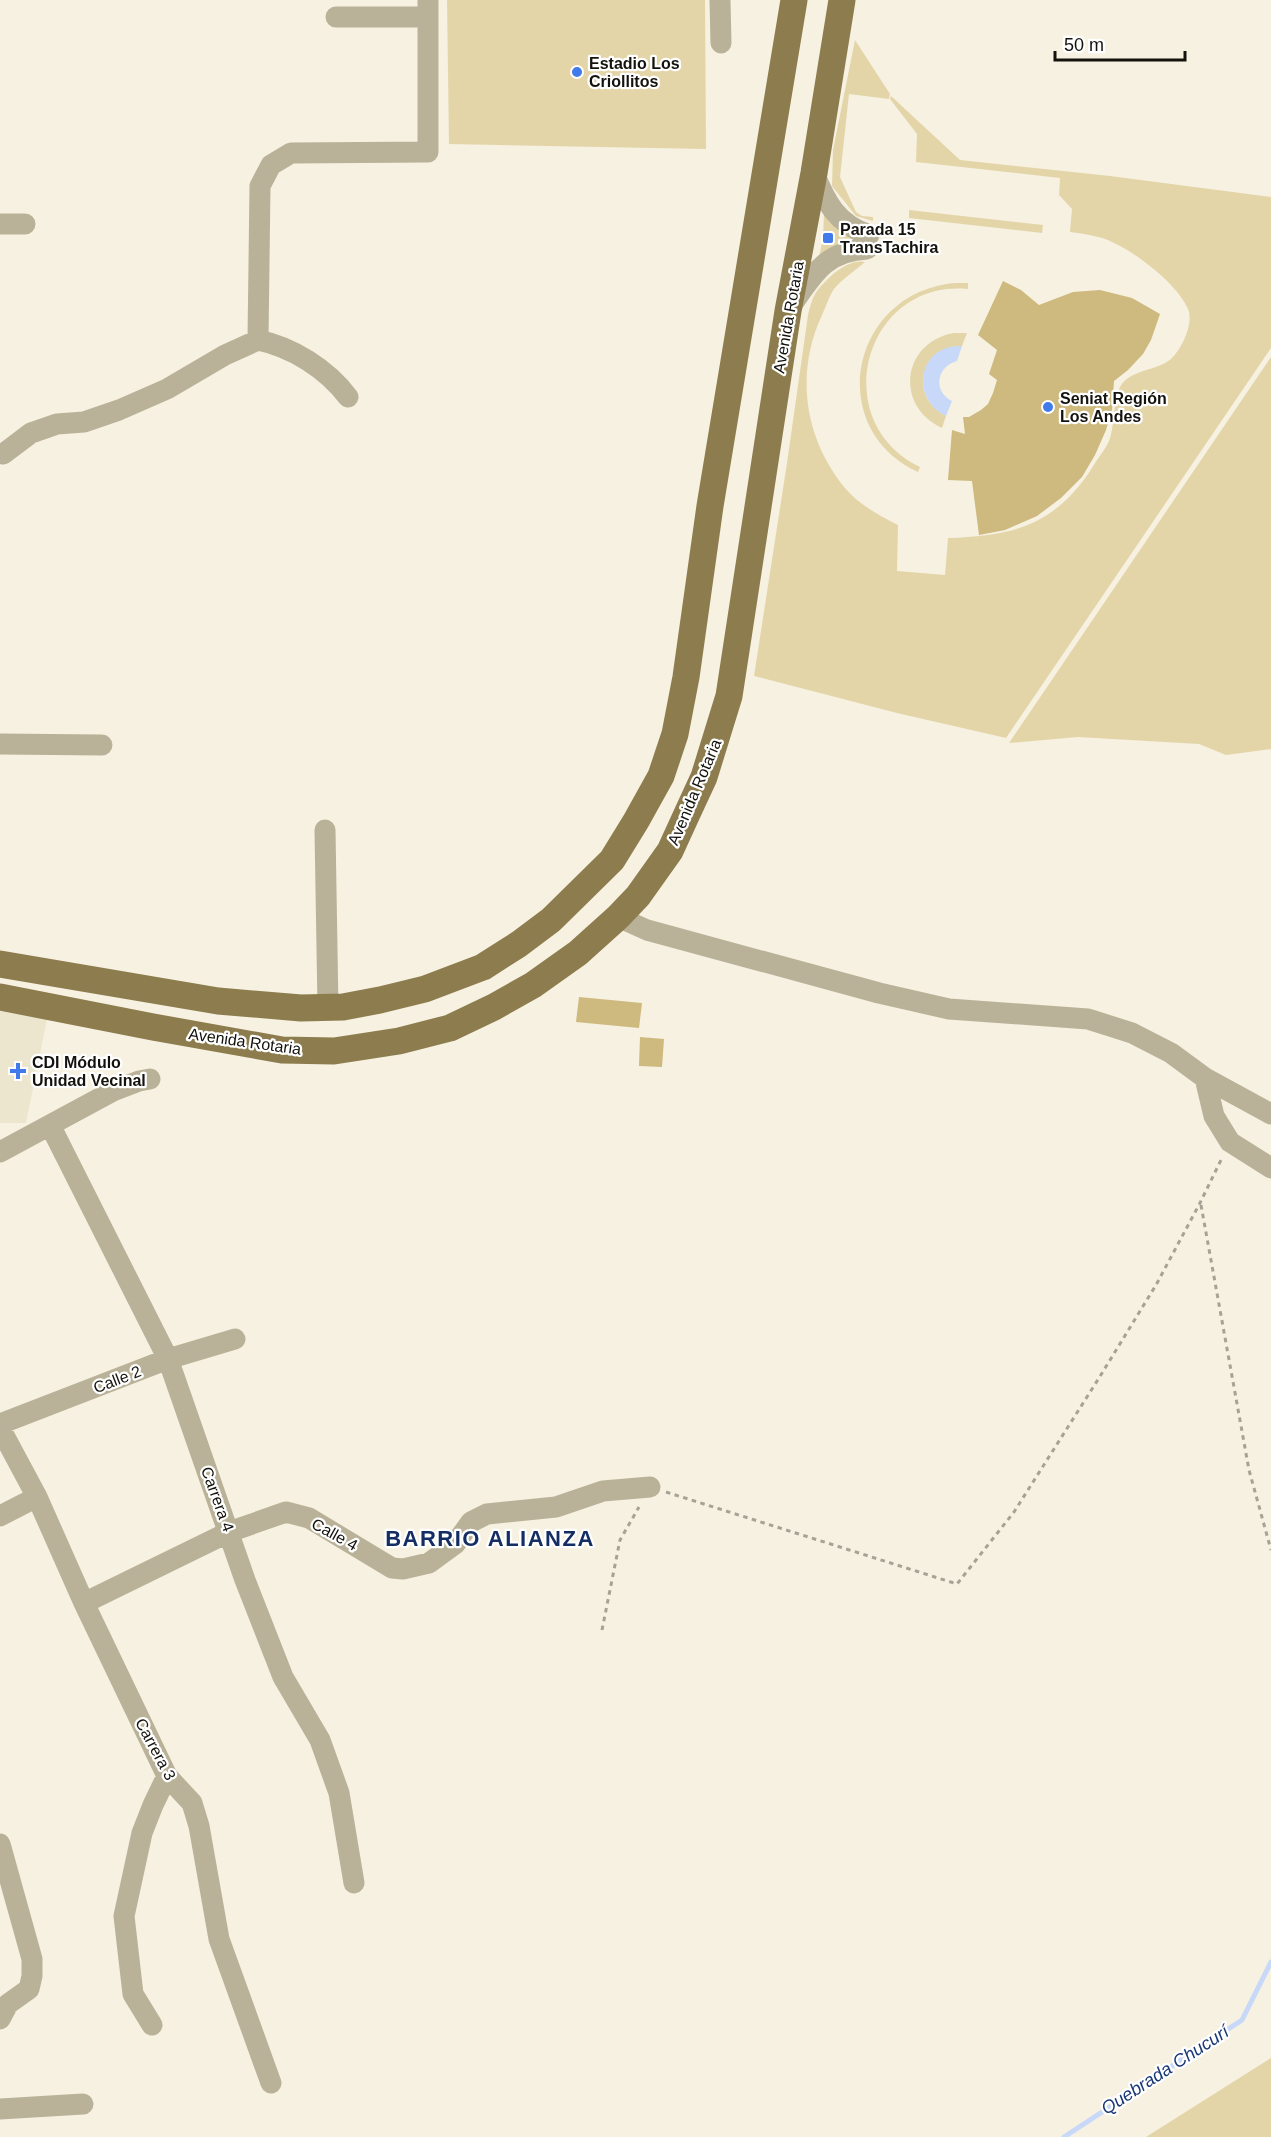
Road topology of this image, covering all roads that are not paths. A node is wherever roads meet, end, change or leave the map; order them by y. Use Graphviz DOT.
graph roads {
  1 [pos="720,0"];
  2 [pos="794,0"];
  3 [pos="842,0"];
  4 [pos="428,9"];
  5 [pos="336,17"];
  6 [pos="721,43"];
  7 [pos="814,173"];
  8 [pos="0,224"];
  9 [pos="25,224"];
  10 [pos="788,311"];
  11 [pos="258,340"];
  12 [pos="348,397"];
  13 [pos="3,454"];
  14 [pos="0,744"];
  15 [pos="102,745"];
  16 [pos="325,830"];
  17 [pos="618,917"];
  18 [pos="0,964"];
  19 [pos="0,997"];
  20 [pos="328,1008"];
  21 [pos="1205,1078"];
  22 [pos="145,1080"];
  23 [pos="1271,1114"];
  24 [pos="50,1125"];
  25 [pos="0,1152"];
  26 [pos="1271,1168"];
  27 [pos="235,1339"];
  28 [pos="168,1359"];
  29 [pos="0,1426"];
  30 [pos="650,1487"];
  31 [pos="37,1497"];
  32 [pos="0,1516"];
  33 [pos="229,1532"];
  34 [pos="84,1604"];
  35 [pos="167,1776"];
  36 [pos="0,1844"];
  37 [pos="354,1883"];
  38 [pos="0,2019"];
  39 [pos="152,2025"];
  40 [pos="271,2083"];
  41 [pos="83,2104"];
  42 [pos="0,2109"];
  1 -- 6 [label="street"];
  2 -- 20 [label="main road"];
  3 -- 7 [label="main road, Avenida Rotaria"];
  4 -- 5 [label="street"];
  4 -- 11 [label="street"];
  7 -- 10 [label="main road, Avenida Rotaria"];
  7 -- 10 [label="street"];
  8 -- 9 [label="street"];
  10 -- 17 [label="main road, Avenida Rotaria"];
  11 -- 12 [label="street"];
  11 -- 13 [label="street"];
  14 -- 15 [label="street"];
  16 -- 20 [label="street"];
  17 -- 19 [label="main road, Avenida Rotaria"];
  17 -- 21 [label="street"];
  18 -- 20 [label="main road"];
  21 -- 23 [label="street"];
  21 -- 26 [label="street"];
  22 -- 24 [label="street"];
  24 -- 25 [label="street"];
  24 -- 28 [label="street, Carrera 4"];
  27 -- 28 [label="street, Calle 2"];
  28 -- 29 [label="street, Calle 2"];
  28 -- 33 [label="street, Carrera 4"];
  29 -- 31 [label="street, Carrera 3"];
  30 -- 33 [label="street, Calle 4"];
  31 -- 32 [label="street"];
  31 -- 34 [label="street, Carrera 3"];
  33 -- 34 [label="street, Calle 4"];
  33 -- 37 [label="street, Carrera 4"];
  34 -- 35 [label="street, Carrera 3"];
  35 -- 39 [label="street"];
  35 -- 40 [label="street, Carrera 3"];
  36 -- 38 [label="street"];
  41 -- 42 [label="street"];
}
